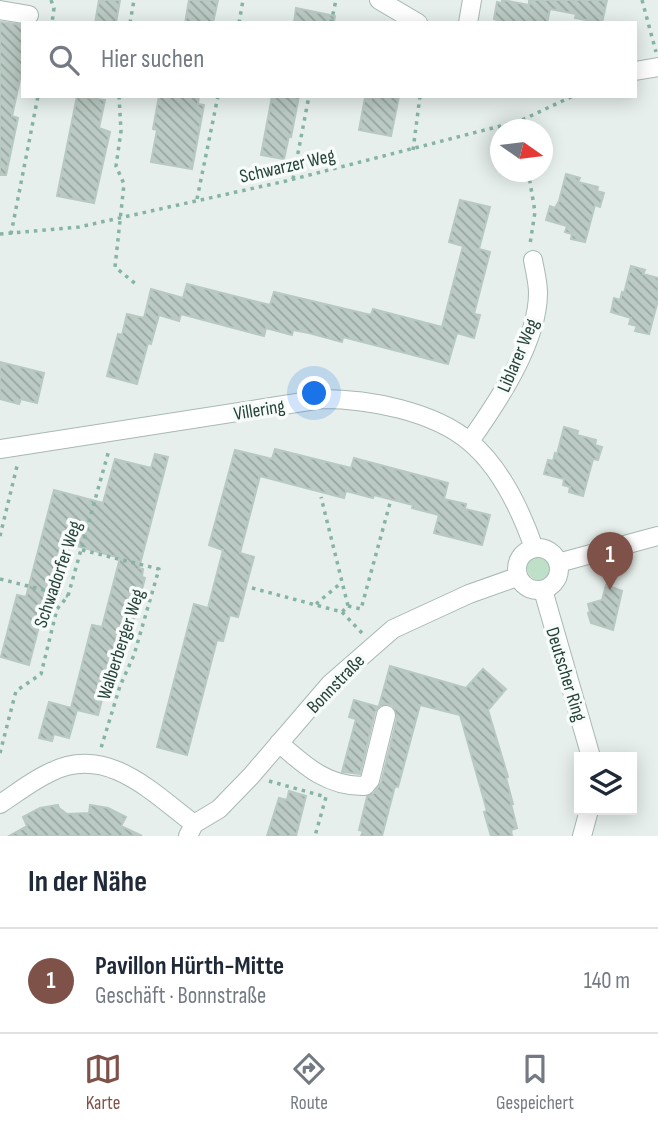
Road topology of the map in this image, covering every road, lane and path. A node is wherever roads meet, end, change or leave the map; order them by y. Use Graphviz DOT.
graph roads {
  1 [pos="51,0"];
  2 [pos="134,0"];
  3 [pos="243,0"];
  4 [pos="336,0"];
  5 [pos="379,0"];
  6 [pos="472,0"];
  7 [pos="642,0"];
  8 [pos="0,10"];
  9 [pos="29,15"];
  10 [pos="52,21"];
  11 [pos="130,21"];
  12 [pos="239,21"];
  13 [pos="331,21"];
  14 [pos="415,21"];
  15 [pos="468,21"];
  16 [pos="658,64"];
  17 [pos="637,70"];
  18 [pos="38,98"];
  19 [pos="119,98"];
  20 [pos="218,98"];
  21 [pos="309,98"];
  22 [pos="420,98"];
  23 [pos="569,98"];
  24 [pos="524,119"];
  25 [pos="490,128"];
  26 [pos="413,150"];
  27 [pos="293,179"];
  28 [pos="530,182"];
  29 [pos="197,200"];
  30 [pos="120,219"];
  31 [pos="0,234"];
  32 [pos="11,234"];
  33 [pos="533,260"];
  34 [pos="137,285"];
  35 [pos="113,432"];
  36 [pos="470,442"];
  37 [pos="21,446"];
  38 [pos="0,449"];
  39 [pos="321,497"];
  40 [pos="390,503"];
  41 [pos="0,536"];
  42 [pos="658,536"];
  43 [pos="534,548"];
  44 [pos="82,550"];
  45 [pos="116,552"];
  46 [pos="114,558"];
  47 [pos="558,563"];
  48 [pos="517,577"];
  49 [pos="0,579"];
  50 [pos="341,583"];
  51 [pos="252,588"];
  52 [pos="543,590"];
  53 [pos="68,596"];
  54 [pos="316,604"];
  55 [pos="348,606"];
  56 [pos="342,612"];
  57 [pos="373,645"];
  58 [pos="386,715"];
  59 [pos="279,743"];
  60 [pos="590,752"];
  61 [pos="0,753"];
  62 [pos="96,764"];
  63 [pos="251,776"];
  64 [pos="0,804"];
  65 [pos="588,815"];
  66 [pos="191,830"];
  67 [pos="315,836"];
  68 [pos="582,836"];
  1 -- 10 [label="path"];
  2 -- 11 [label="path"];
  3 -- 12 [label="path"];
  4 -- 13 [label="path"];
  5 -- 14 [label="street"];
  6 -- 15 [label="street"];
  7 -- 16 [label="path"];
  8 -- 9 [label="street"];
  16 -- 17 [label="street"];
  18 -- 32 [label="path"];
  19 -- 30 [label="path"];
  20 -- 29 [label="path"];
  21 -- 27 [label="path"];
  22 -- 26 [label="path"];
  23 -- 24 [label="path, Schwarzer Weg"];
  25 -- 26 [label="path, Schwarzer Weg"];
  26 -- 27 [label="path, Schwarzer Weg"];
  27 -- 29 [label="path, Schwarzer Weg"];
  28 -- 33 [label="path"];
  29 -- 30 [label="path, Schwarzer Weg"];
  30 -- 32 [label="path, Schwarzer Weg"];
  30 -- 34 [label="path"];
  31 -- 32 [label="path, Schwarzer Weg"];
  33 -- 36 [label="street, Liblarer Weg"];
  35 -- 36 [label="street, Villering"];
  35 -- 37 [label="street, Villering"];
  35 -- 44 [label="path, Schwadorfer Weg"];
  36 -- 43 [label="street, Villering"];
  37 -- 38 [label="street, Villering"];
  37 -- 41 [label="path"];
  39 -- 50 [label="path"];
  40 -- 55 [label="path"];
  42 -- 47 [label="street"];
  43 -- 47 [label="street"];
  43 -- 48 [label="street"];
  44 -- 46 [label="path, Walberberger Weg"];
  44 -- 53 [label="path, Schwadorfer Weg"];
  45 -- 46 [label="path"];
  46 -- 62 [label="path, Walberberger Weg"];
  47 -- 52 [label="street"];
  48 -- 52 [label="street"];
  48 -- 57 [label="street, Bonnstraße"];
  49 -- 53 [label="path"];
  50 -- 54 [label="path"];
  50 -- 55 [label="path"];
  51 -- 54 [label="path"];
  52 -- 60 [label="street, Deutscher Ring"];
  53 -- 61 [label="path, Schwadorfer Weg"];
  54 -- 56 [label="path"];
  55 -- 56 [label="path"];
  56 -- 57 [label="path"];
  57 -- 59 [label="street, Bonnstraße"];
  58 -- 59 [label="street"];
  59 -- 63 [label="street, Bonnstraße"];
  62 -- 64 [label="street"];
  62 -- 66 [label="street"];
  63 -- 66 [label="street, Bonnstraße"];
  63 -- 67 [label="path"];
  65 -- 68 [label="street"];
}
